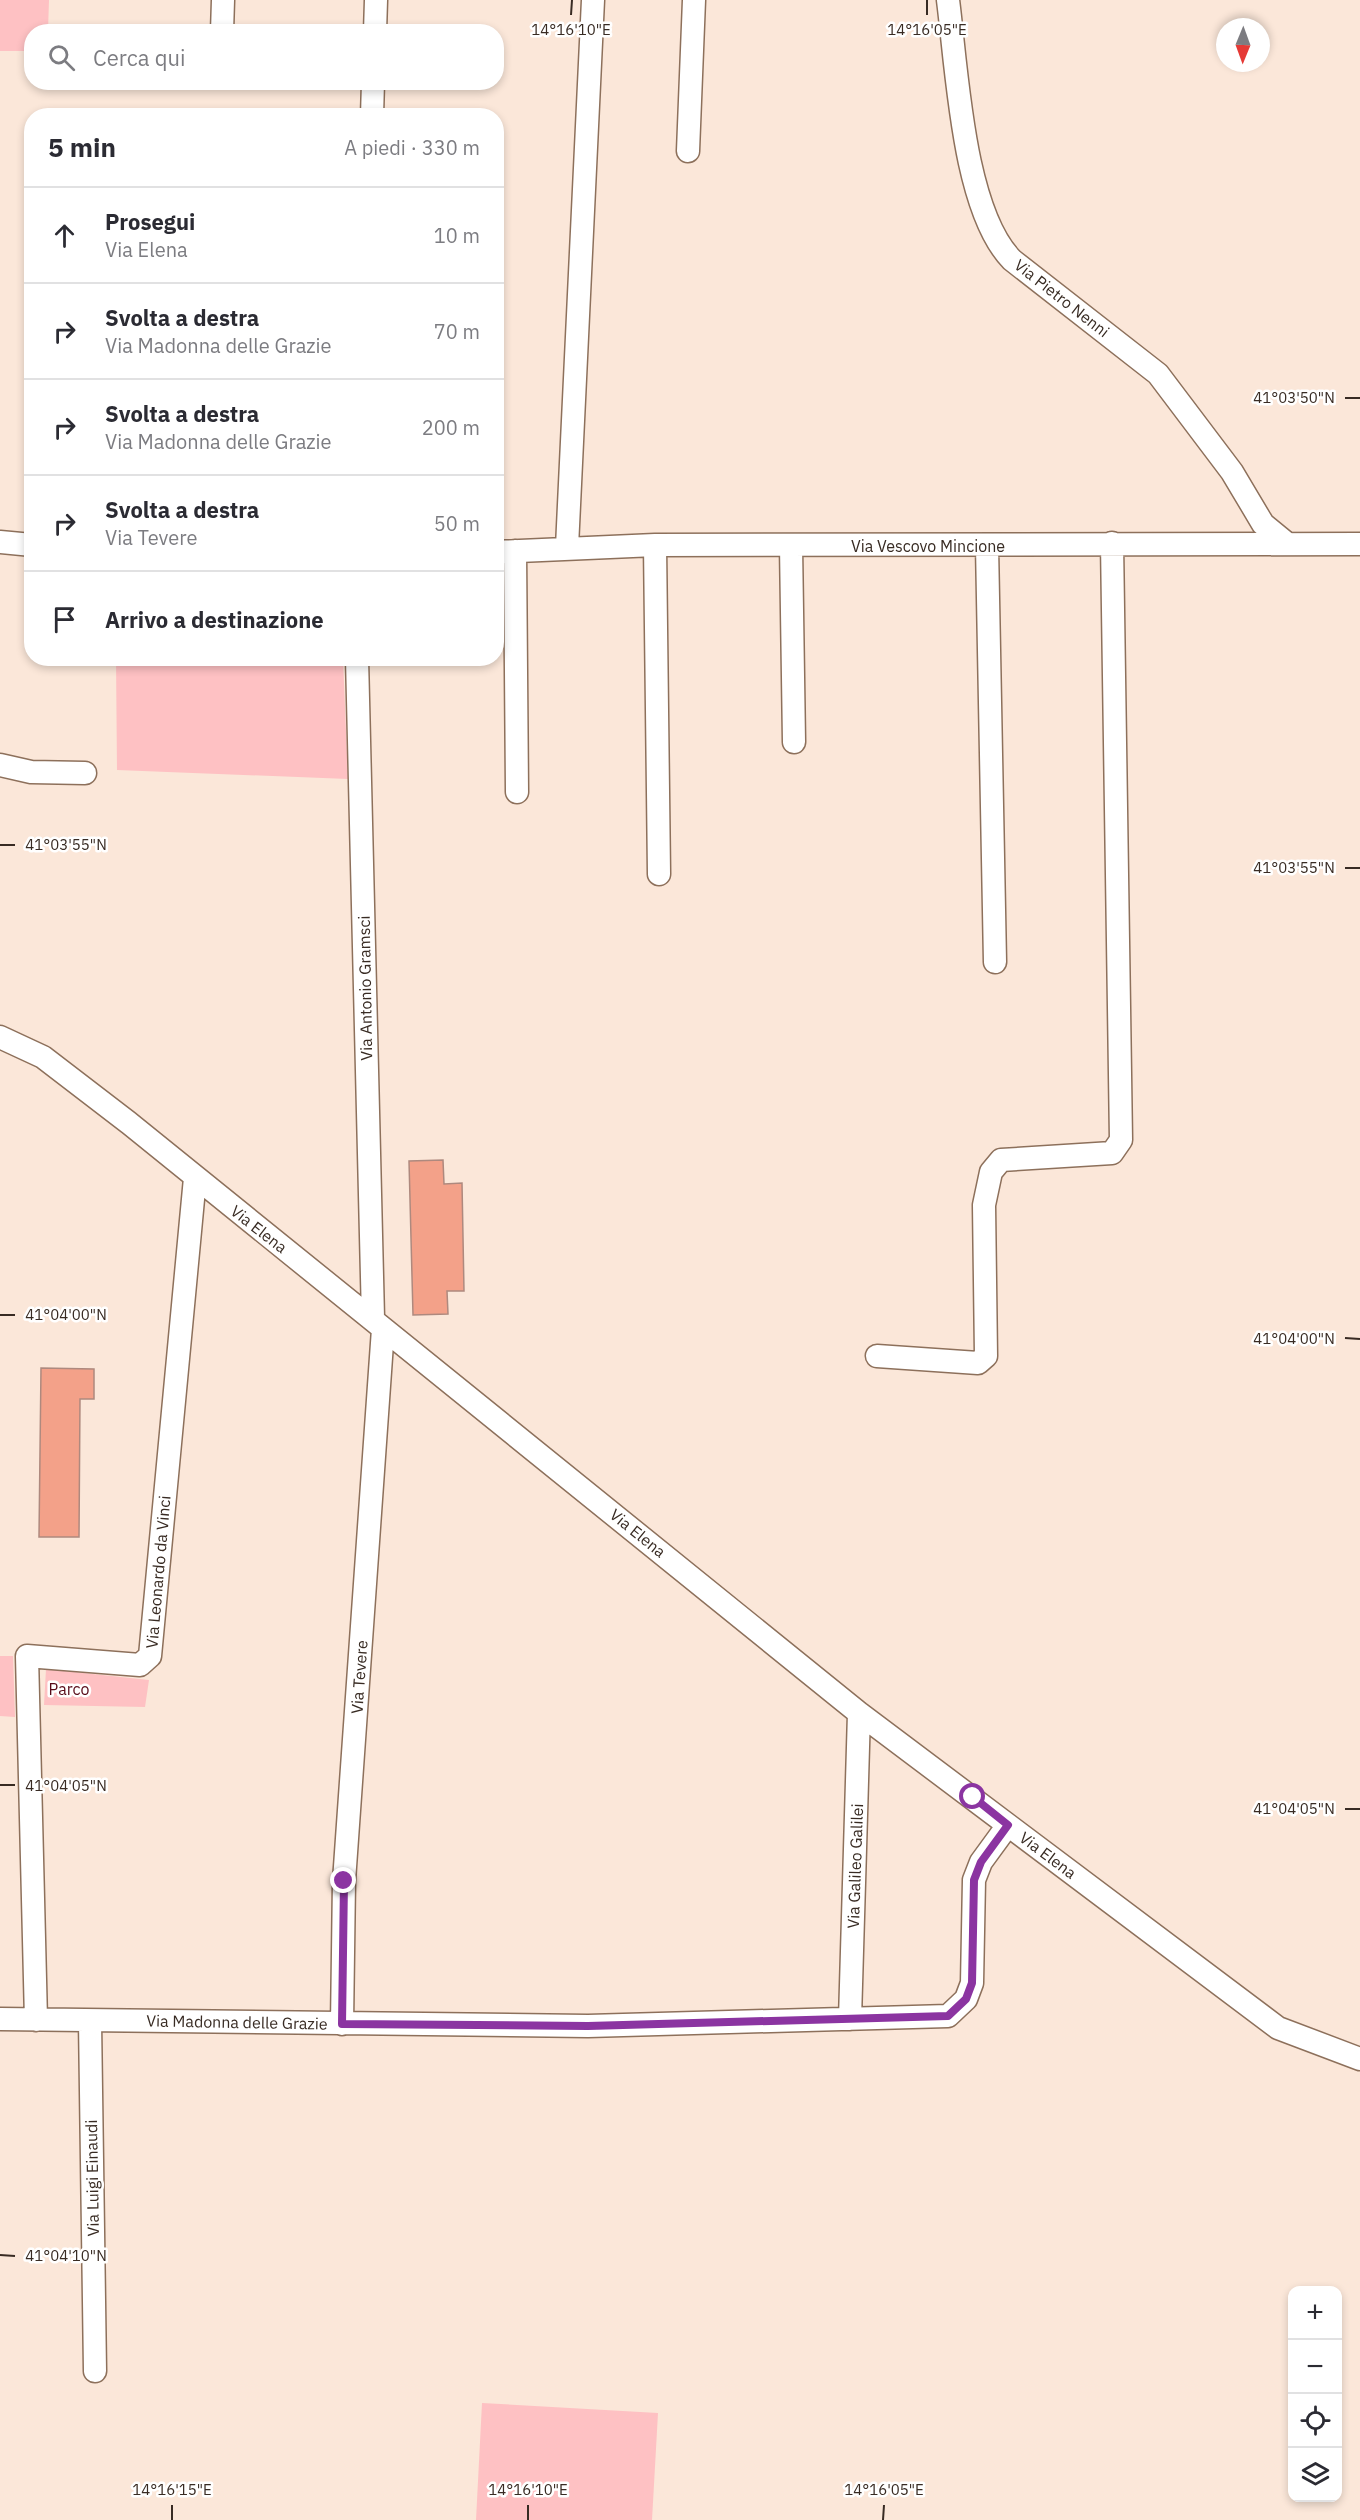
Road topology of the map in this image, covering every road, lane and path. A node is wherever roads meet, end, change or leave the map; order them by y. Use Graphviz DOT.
graph roads {
  1 [pos="223,0"];
  2 [pos="376,0"];
  3 [pos="593,0"];
  4 [pos="694,0"];
  5 [pos="948,0"];
  6 [pos="222,24"];
  7 [pos="375,24"];
  8 [pos="373,90"];
  9 [pos="372,108"];
  10 [pos="688,151"];
  11 [pos="0,542"];
  12 [pos="1285,542"];
  13 [pos="1112,543"];
  14 [pos="24,544"];
  15 [pos="1360,544"];
  16 [pos="655,545"];
  17 [pos="791,546"];
  18 [pos="987,546"];
  19 [pos="567,547"];
  20 [pos="506,551"];
  21 [pos="357,666"];
  22 [pos="794,742"];
  23 [pos="0,765"];
  24 [pos="85,773"];
  25 [pos="517,792"];
  26 [pos="659,874"];
  27 [pos="995,962"];
  28 [pos="0,1037"];
  29 [pos="195,1178"];
  30 [pos="378,1324"];
  31 [pos="877,1356"];
  32 [pos="860,1713"];
  33 [pos="1008,1825"];
  34 [pos="0,2019"];
  35 [pos="850,2019"];
  36 [pos="36,2020"];
  37 [pos="90,2020"];
  38 [pos="342,2024"];
  39 [pos="1360,2059"];
  40 [pos="95,2371"];
  1 -- 6 [label="street"];
  2 -- 7 [label="street"];
  3 -- 19 [label="street"];
  4 -- 10 [label="street"];
  5 -- 12 [label="street, Via Pietro Nenni"];
  8 -- 9 [label="street"];
  11 -- 14 [label="street"];
  12 -- 13 [label="street, Via Vescovo Mincione"];
  12 -- 15 [label="street, Via Vescovo Mincione"];
  13 -- 18 [label="street, Via Vescovo Mincione"];
  13 -- 31 [label="street"];
  16 -- 17 [label="street, Via Vescovo Mincione"];
  16 -- 19 [label="street, Via Vescovo Mincione"];
  16 -- 26 [label="street"];
  17 -- 18 [label="street, Via Vescovo Mincione"];
  17 -- 22 [label="street"];
  18 -- 27 [label="street"];
  19 -- 20 [label="street, Via Vescovo Mincione"];
  20 -- 25 [label="street"];
  21 -- 30 [label="street, Via Antonio Gramsci"];
  23 -- 24 [label="street"];
  28 -- 29 [label="street, Via Elena"];
  29 -- 30 [label="street, Via Elena"];
  29 -- 36 [label="street, Via Leonardo da Vinci"];
  30 -- 32 [label="street, Via Elena"];
  30 -- 38 [label="street, Via Tevere"];
  32 -- 33 [label="street, Via Elena"];
  32 -- 35 [label="street, Via Galileo Galilei"];
  33 -- 35 [label="street, Via Madonna delle Grazie"];
  33 -- 39 [label="street, Via Elena"];
  34 -- 36 [label="street, Via Madonna delle Grazie"];
  35 -- 38 [label="street, Via Madonna delle Grazie"];
  36 -- 37 [label="street, Via Madonna delle Grazie"];
  37 -- 38 [label="street, Via Madonna delle Grazie"];
  37 -- 40 [label="street, Via Luigi Einaudi"];
}
